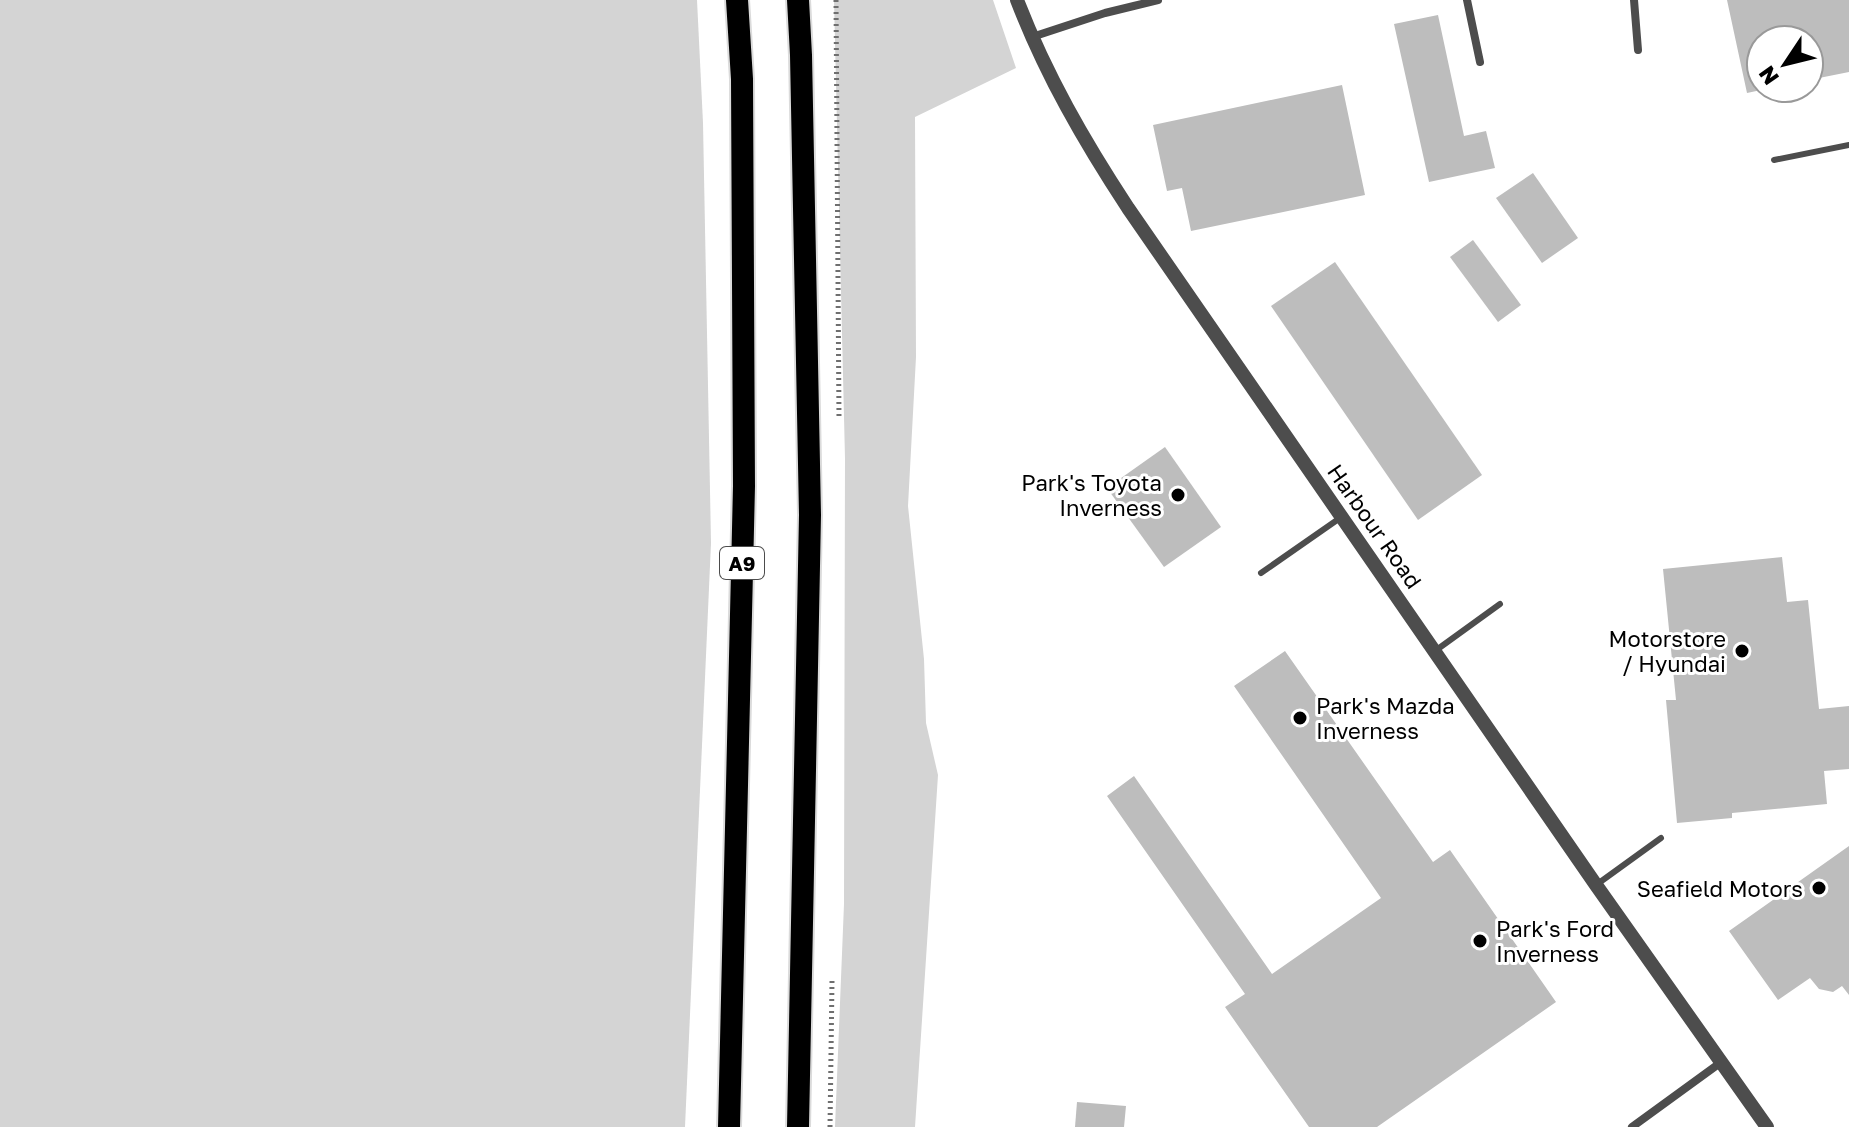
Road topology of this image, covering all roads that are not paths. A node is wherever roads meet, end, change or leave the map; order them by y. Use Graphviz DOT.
graph roads {
  1 [pos="737,0"];
  2 [pos="798,0"];
  3 [pos="1017,0"];
  4 [pos="1158,0"];
  5 [pos="1467,0"];
  6 [pos="1634,0"];
  7 [pos="1143,1"];
  8 [pos="1032,37"];
  9 [pos="1638,50"];
  10 [pos="1480,62"];
  11 [pos="1849,145"];
  12 [pos="1774,160"];
  13 [pos="1342,517"];
  14 [pos="1261,573"];
  15 [pos="1500,604"];
  16 [pos="1434,651"];
  17 [pos="1661,838"];
  18 [pos="1596,885"];
  19 [pos="1720,1063"];
  20 [pos="729,1127"];
  21 [pos="798,1127"];
  22 [pos="1632,1127"];
  23 [pos="1767,1127"];
  1 -- 20 [label="highway, A9"];
  2 -- 21 [label="highway"];
  3 -- 8 [label="street, Harbour Road"];
  4 -- 7 [label="street"];
  5 -- 10 [label="street"];
  6 -- 9 [label="street"];
  7 -- 8 [label="street"];
  8 -- 13 [label="street, Harbour Road"];
  11 -- 12 [label="lane"];
  13 -- 14 [label="lane"];
  13 -- 16 [label="street, Harbour Road"];
  15 -- 16 [label="lane"];
  16 -- 18 [label="street, Harbour Road"];
  17 -- 18 [label="lane"];
  18 -- 19 [label="street, Harbour Road"];
  19 -- 22 [label="street"];
  19 -- 23 [label="street, Harbour Road"];
}
